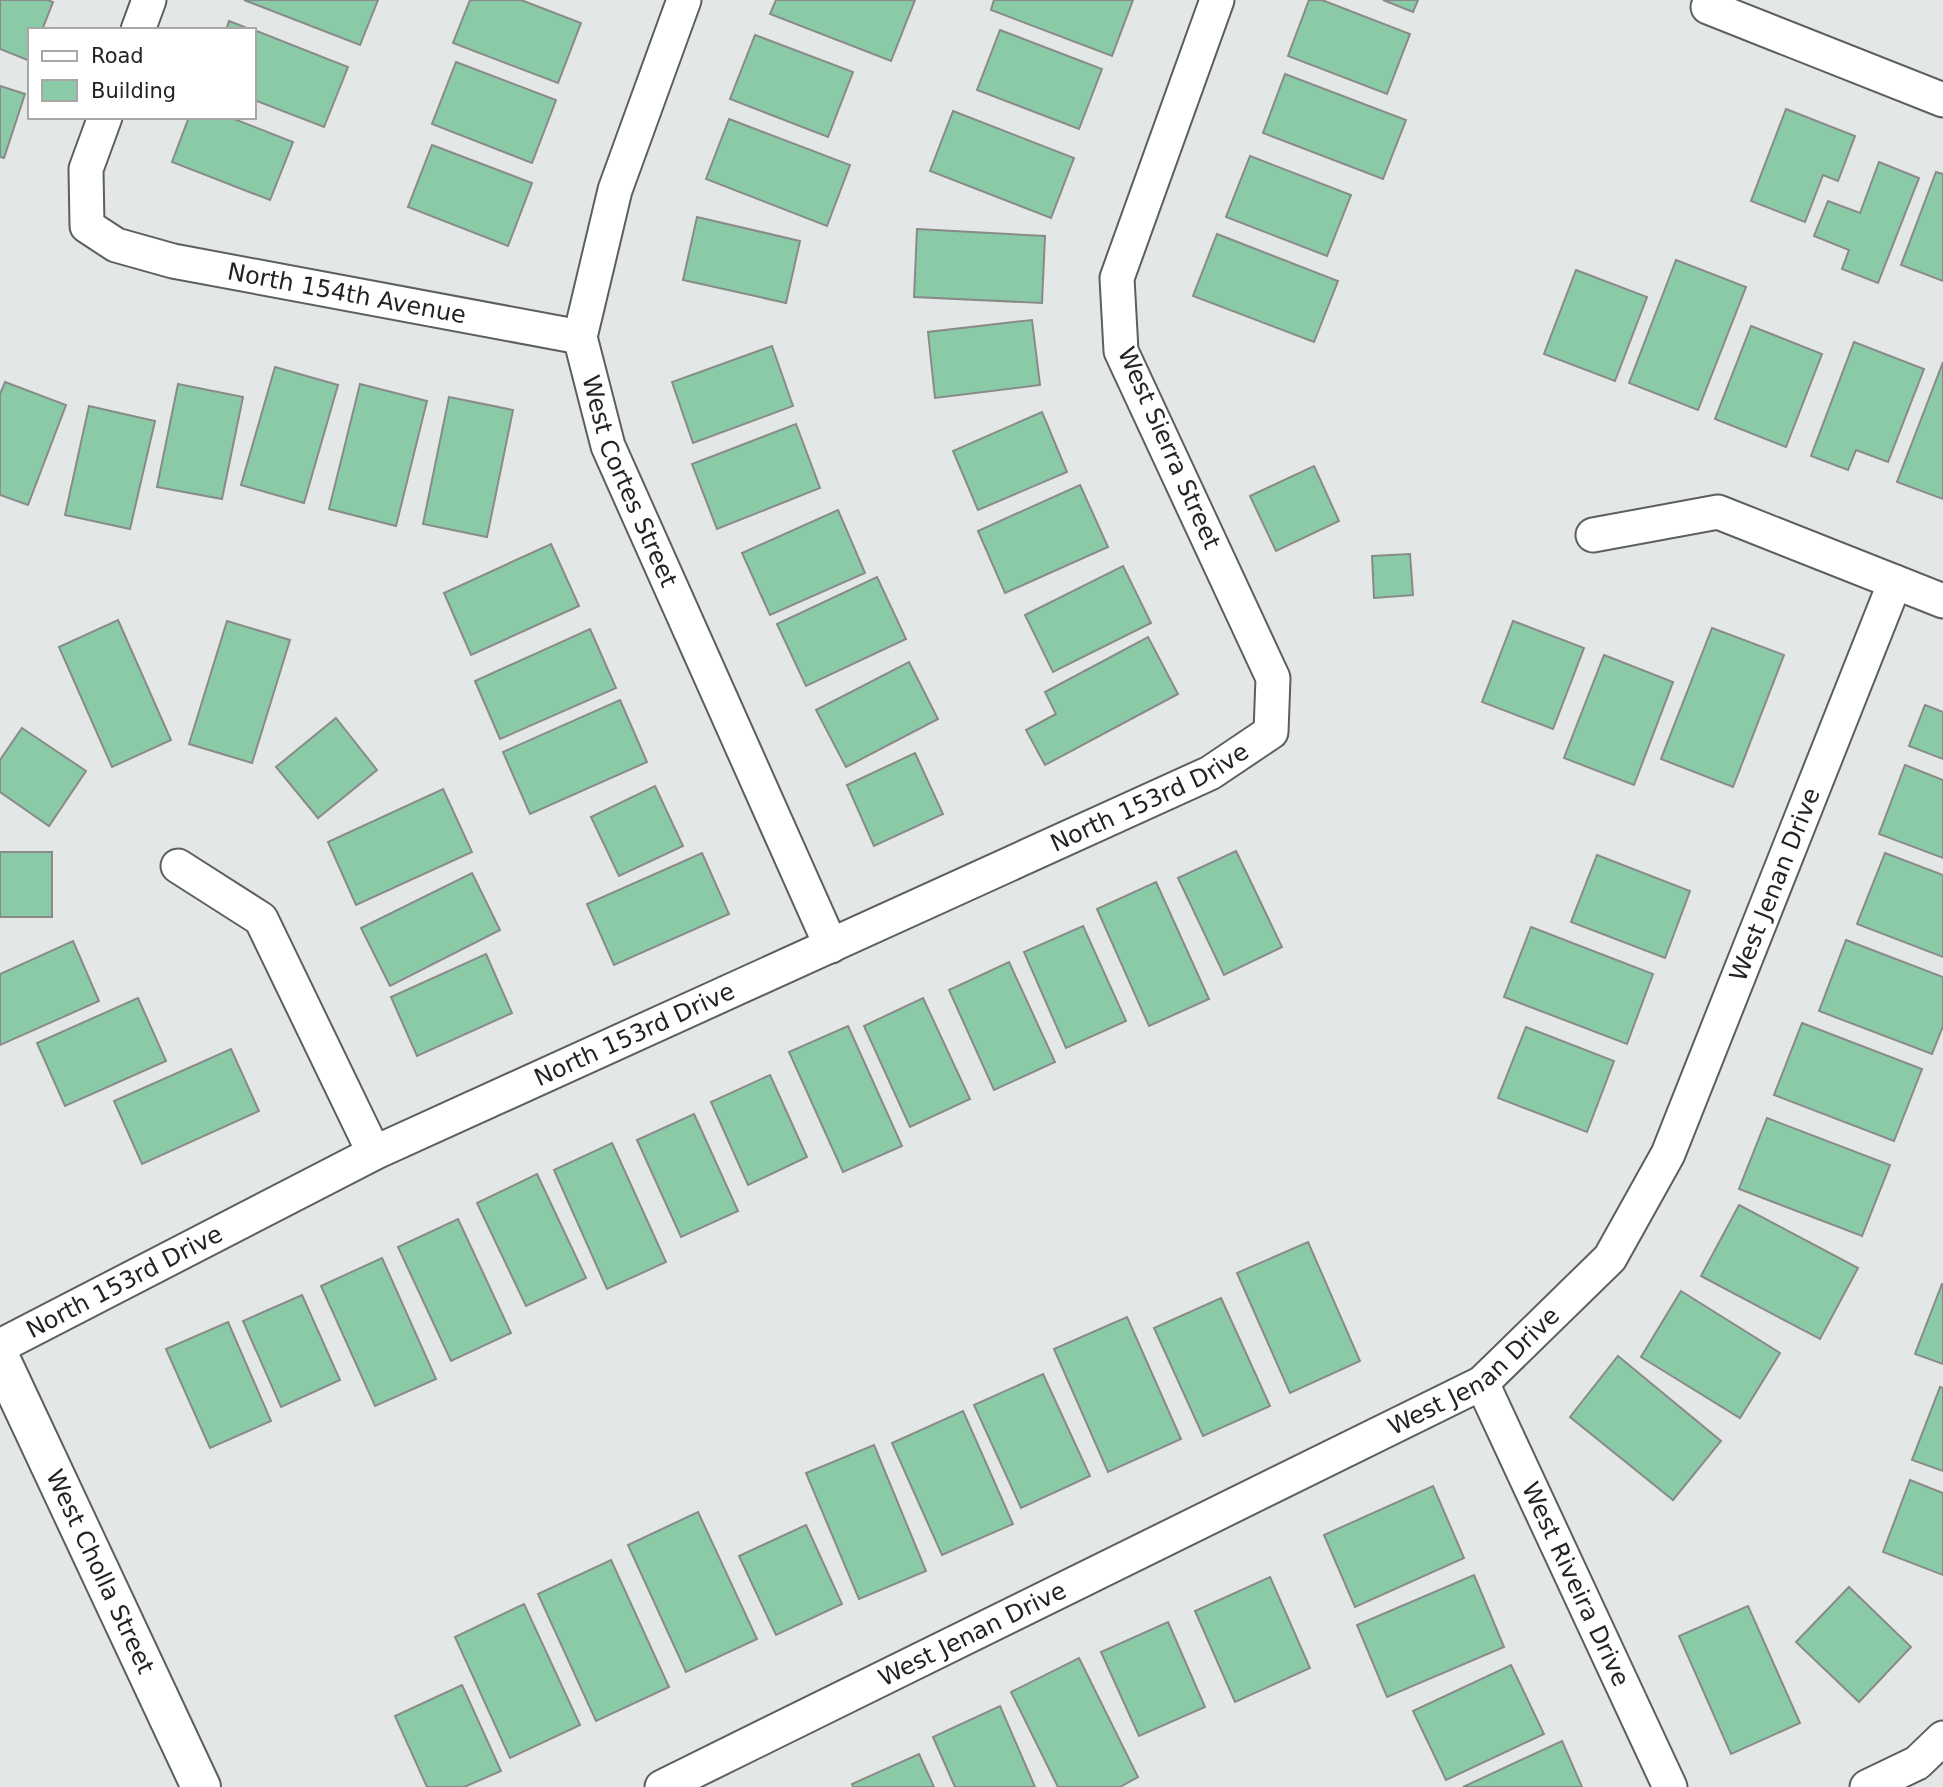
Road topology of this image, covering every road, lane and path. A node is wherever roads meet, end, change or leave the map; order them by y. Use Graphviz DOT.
graph roads {
  1 [pos="149,0"];
  2 [pos="684,0"];
  3 [pos="1217,0"];
  4 [pos="1710,3"];
  5 [pos="139,28"];
  6 [pos="1943,100"];
  7 [pos="104,119"];
  8 [pos="580,337"];
  9 [pos="1593,536"];
  10 [pos="1895,582"];
  11 [pos="1943,601"];
  12 [pos="1271,732"];
  13 [pos="178,866"];
  14 [pos="831,946"];
  15 [pos="374,1153"];
  16 [pos="0,1346"];
  17 [pos="0,1359"];
  18 [pos="1482,1383"];
  19 [pos="1943,1738"];
  20 [pos="201,1787"];
  21 [pos="662,1787"];
  22 [pos="1670,1787"];
  23 [pos="1867,1787"];
  1 -- 5 [label="street"];
  2 -- 8 [label="street, West Cortes Street"];
  3 -- 12 [label="street, West Sierra Street"];
  4 -- 6 [label="street"];
  7 -- 8 [label="street, North 154th Avenue"];
  8 -- 14 [label="street, West Cortes Street"];
  9 -- 10 [label="street"];
  10 -- 11 [label="street"];
  10 -- 18 [label="street, West Jenan Drive"];
  12 -- 14 [label="street, North 153rd Drive"];
  13 -- 15 [label="street"];
  14 -- 15 [label="street, North 153rd Drive"];
  15 -- 16 [label="street, North 153rd Drive"];
  17 -- 20 [label="street, West Cholla Street"];
  18 -- 21 [label="street, West Jenan Drive"];
  18 -- 22 [label="street, West Riveira Drive"];
  19 -- 23 [label="street"];
}
